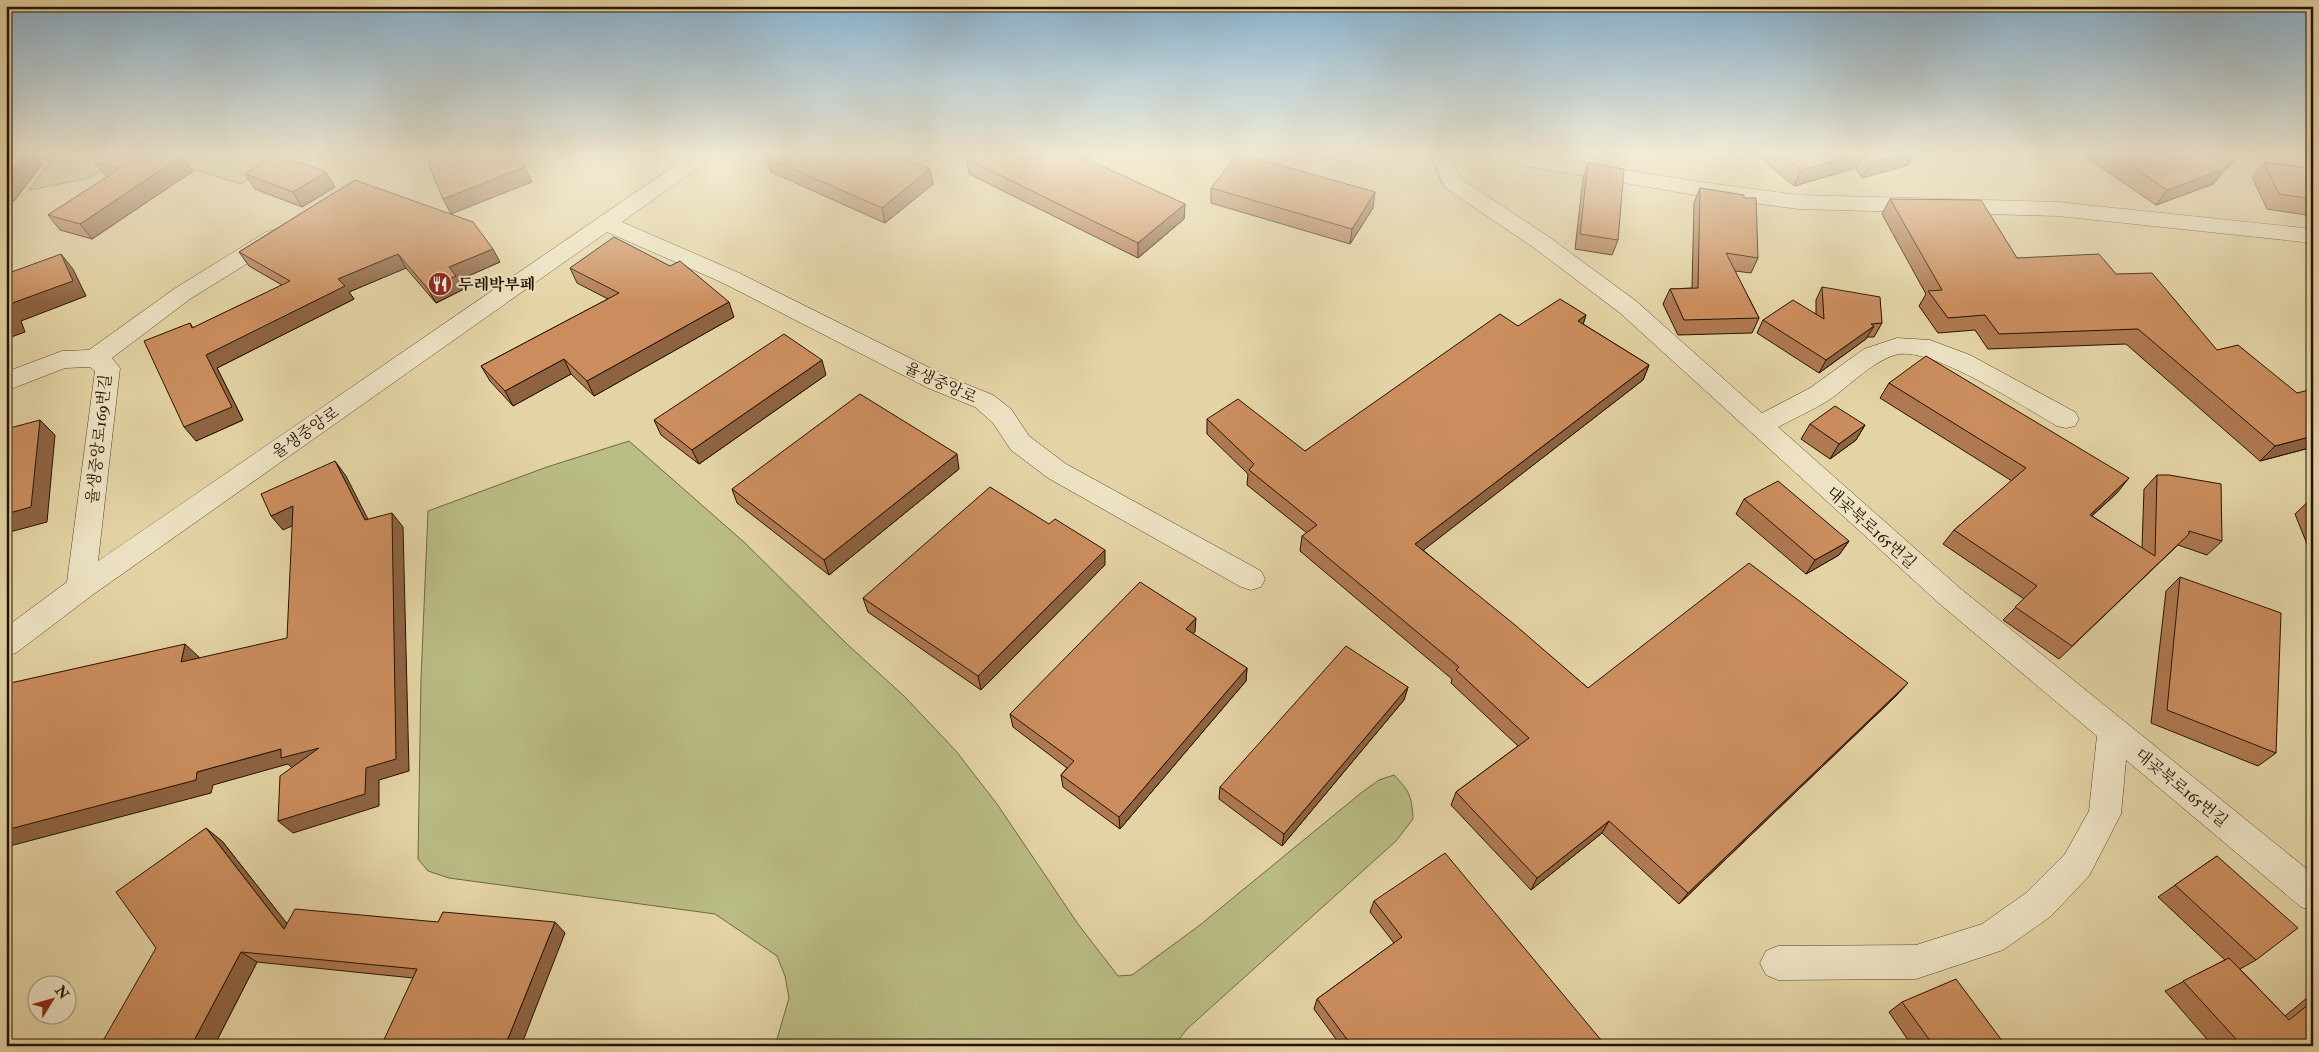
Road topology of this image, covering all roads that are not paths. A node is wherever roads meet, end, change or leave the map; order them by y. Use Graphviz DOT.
graph roads {
  1 [pos="632,204"];
  2 [pos="1485,204"];
  3 [pos="1876,204"];
  4 [pos="605,223"];
  5 [pos="290,227"];
  6 [pos="2313,236"];
  7 [pos="95,358"];
  8 [pos="6,382"];
  9 [pos="2066,419"];
  10 [pos="1759,426"];
  11 [pos="1252,579"];
  12 [pos="81,588"];
  13 [pos="6,644"];
  14 [pos="2112,730"];
  15 [pos="2313,895"];
  16 [pos="1778,963"];
  1 -- 4 [label="street, 율생중앙로"];
  2 -- 10 [label="street, 대곶북로165번길"];
  3 -- 6 [label="street"];
  4 -- 11 [label="street, 율생중앙로"];
  4 -- 12 [label="street, 율생중앙로"];
  5 -- 7 [label="street"];
  7 -- 8 [label="street, 율생중앙로169번길"];
  7 -- 12 [label="street, 율생중앙로169번길"];
  9 -- 10 [label="street"];
  10 -- 14 [label="street, 대곶북로165번길"];
  12 -- 13 [label="street, 율생중앙로"];
  14 -- 15 [label="street, 대곶북로165번길"];
  14 -- 16 [label="street"];
}
